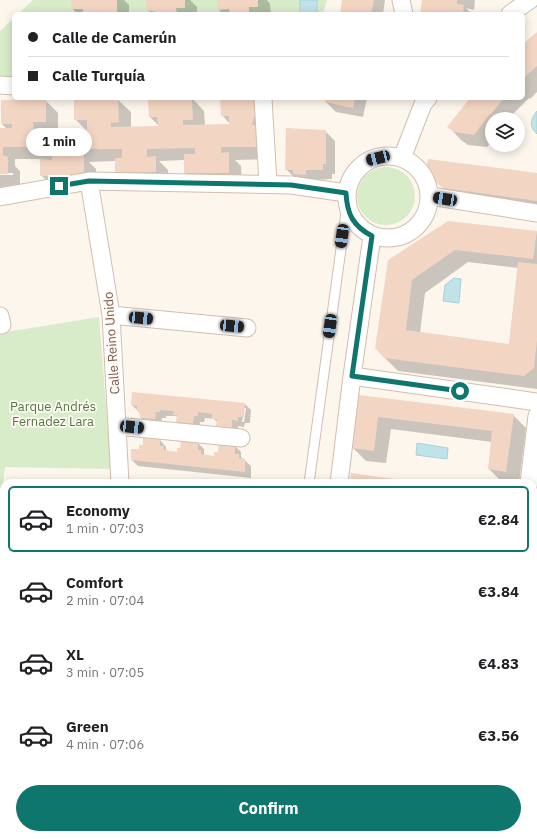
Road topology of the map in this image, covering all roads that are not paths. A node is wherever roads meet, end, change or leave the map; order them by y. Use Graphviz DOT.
graph roads {
  1 [pos="401,0"];
  2 [pos="530,0"];
  3 [pos="404,12"];
  4 [pos="513,12"];
  5 [pos="0,86"];
  6 [pos="12,86"];
  7 [pos="263,100"];
  8 [pos="424,100"];
  9 [pos="402,158"];
  10 [pos="89,181"];
  11 [pos="268,184"];
  12 [pos="430,196"];
  13 [pos="0,197"];
  14 [pos="346,199"];
  15 [pos="537,213"];
  16 [pos="372,236"];
  17 [pos="111,315"];
  18 [pos="248,328"];
  19 [pos="352,376"];
  20 [pos="537,402"];
  21 [pos="537,416"];
  22 [pos="116,426"];
  23 [pos="241,438"];
  24 [pos="120,479"];
  25 [pos="310,479"];
  26 [pos="339,479"];
  27 [pos="529,479"];
  1 -- 3 [label="street"];
  2 -- 4 [label="street"];
  5 -- 6 [label="street"];
  7 -- 11 [label="street"];
  8 -- 9 [label="street"];
  9 -- 12 [label="street"];
  9 -- 14 [label="street"];
  10 -- 11 [label="street"];
  10 -- 13 [label="street"];
  10 -- 17 [label="street, Calle Reino Unido"];
  11 -- 14 [label="street"];
  12 -- 15 [label="street"];
  12 -- 16 [label="street"];
  14 -- 16 [label="street"];
  14 -- 25 [label="lane"];
  16 -- 19 [label="street"];
  17 -- 18 [label="street"];
  17 -- 22 [label="street, Calle Reino Unido"];
  19 -- 20 [label="street"];
  19 -- 26 [label="street"];
  21 -- 27 [label="street"];
  22 -- 23 [label="street"];
  22 -- 24 [label="street, Calle Reino Unido"];
}
